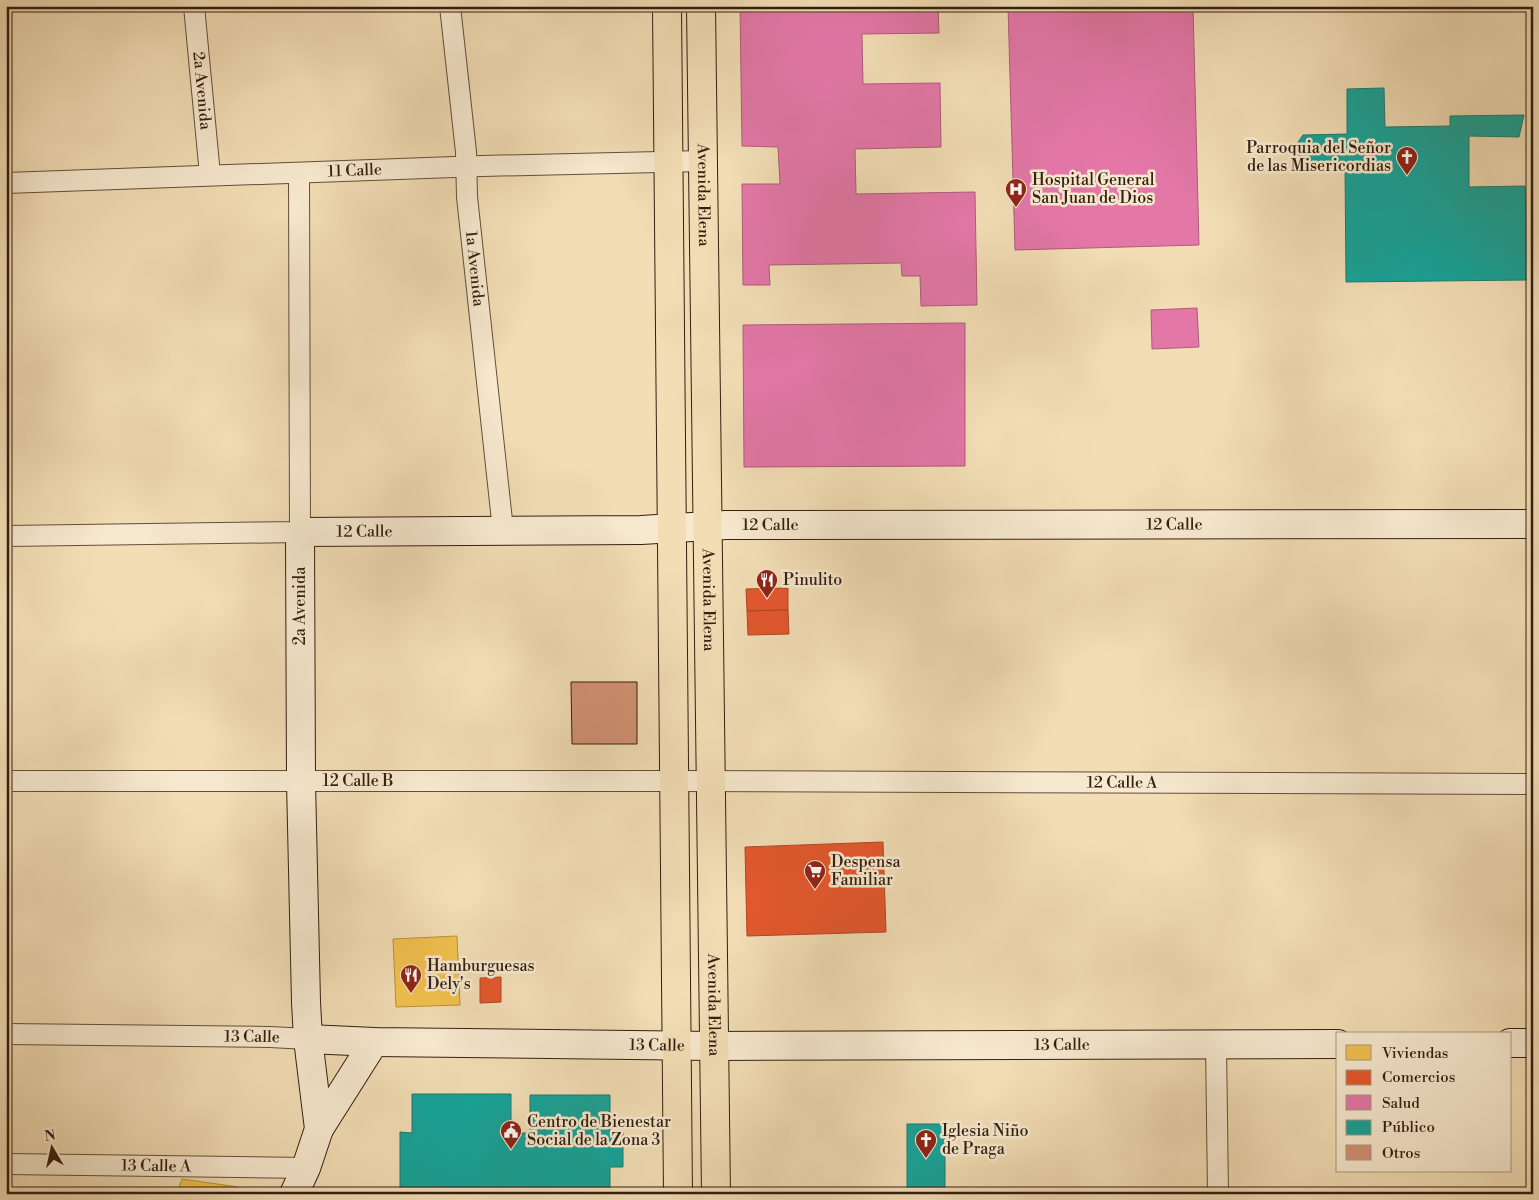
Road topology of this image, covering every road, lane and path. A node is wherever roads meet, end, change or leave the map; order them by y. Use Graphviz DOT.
graph roads {
  1 [pos="194,6"];
  2 [pos="450,6"];
  3 [pos="667,6"];
  4 [pos="701,6"];
  5 [pos="703,161"];
  6 [pos="668,162"];
  7 [pos="466,167"];
  8 [pos="299,173"];
  9 [pos="210,175"];
  10 [pos="6,183"];
  11 [pos="1533,524"];
  12 [pos="708,525"];
  13 [pos="672,528"];
  14 [pos="503,530"];
  15 [pos="300,532"];
  16 [pos="6,536"];
  17 [pos="6,781"];
  18 [pos="674,781"];
  19 [pos="712,781"];
  20 [pos="301,782"];
  21 [pos="1533,784"];
  22 [pos="6,1034"];
  23 [pos="308,1039"];
  24 [pos="374,1042"];
  25 [pos="1512,1043"];
  26 [pos="1533,1043"];
  27 [pos="1216,1044"];
  28 [pos="1336,1044"];
  29 [pos="677,1046"];
  30 [pos="714,1046"];
  31 [pos="319,1129"];
  32 [pos="6,1164"];
  33 [pos="306,1168"];
  34 [pos="294,1194"];
  35 [pos="678,1194"];
  36 [pos="716,1194"];
  37 [pos="1218,1194"];
  1 -- 9 [label="street, 2a Avenida"];
  2 -- 7 [label="street, 1a Avenida"];
  3 -- 6 [label="main road"];
  4 -- 5 [label="main road, Avenida Elena"];
  5 -- 6 [label="street, 11 Calle"];
  5 -- 12 [label="main road, Avenida Elena"];
  6 -- 7 [label="street, 11 Calle"];
  6 -- 13 [label="main road"];
  7 -- 8 [label="street, 11 Calle"];
  7 -- 14 [label="street, 1a Avenida"];
  8 -- 9 [label="street, 11 Calle"];
  8 -- 15 [label="street, 2a Avenida"];
  9 -- 10 [label="street, 11 Calle"];
  11 -- 12 [label="main road, 12 Calle"];
  12 -- 13 [label="main road, 12 Calle"];
  12 -- 19 [label="main road, Avenida Elena"];
  13 -- 14 [label="main road, 12 Calle"];
  13 -- 18 [label="main road"];
  14 -- 15 [label="main road, 12 Calle"];
  15 -- 16 [label="street, 12 Calle"];
  15 -- 20 [label="main road, 2a Avenida"];
  17 -- 20 [label="street, 12 Calle B"];
  18 -- 19 [label="street, 12 Calle B"];
  18 -- 20 [label="street, 12 Calle B"];
  18 -- 29 [label="main road"];
  19 -- 21 [label="street, 12 Calle A"];
  19 -- 30 [label="main road, Avenida Elena"];
  20 -- 23 [label="main road, 2a Avenida"];
  22 -- 23 [label="street, 13 Calle"];
  23 -- 24 [label="main road, 13 Calle"];
  23 -- 31 [label="main road, 2a Avenida"];
  24 -- 29 [label="main road, 13 Calle"];
  24 -- 31 [label="main road"];
  25 -- 26 [label="main road"];
  27 -- 28 [label="main road, 13 Calle"];
  27 -- 30 [label="main road, 13 Calle"];
  27 -- 37 [label="street"];
  29 -- 30 [label="main road, 13 Calle"];
  29 -- 35 [label="main road"];
  30 -- 36 [label="main road, Avenida Elena"];
  31 -- 33 [label="main road"];
  32 -- 33 [label="street, 13 Calle A"];
  33 -- 34 [label="main road"];
}
